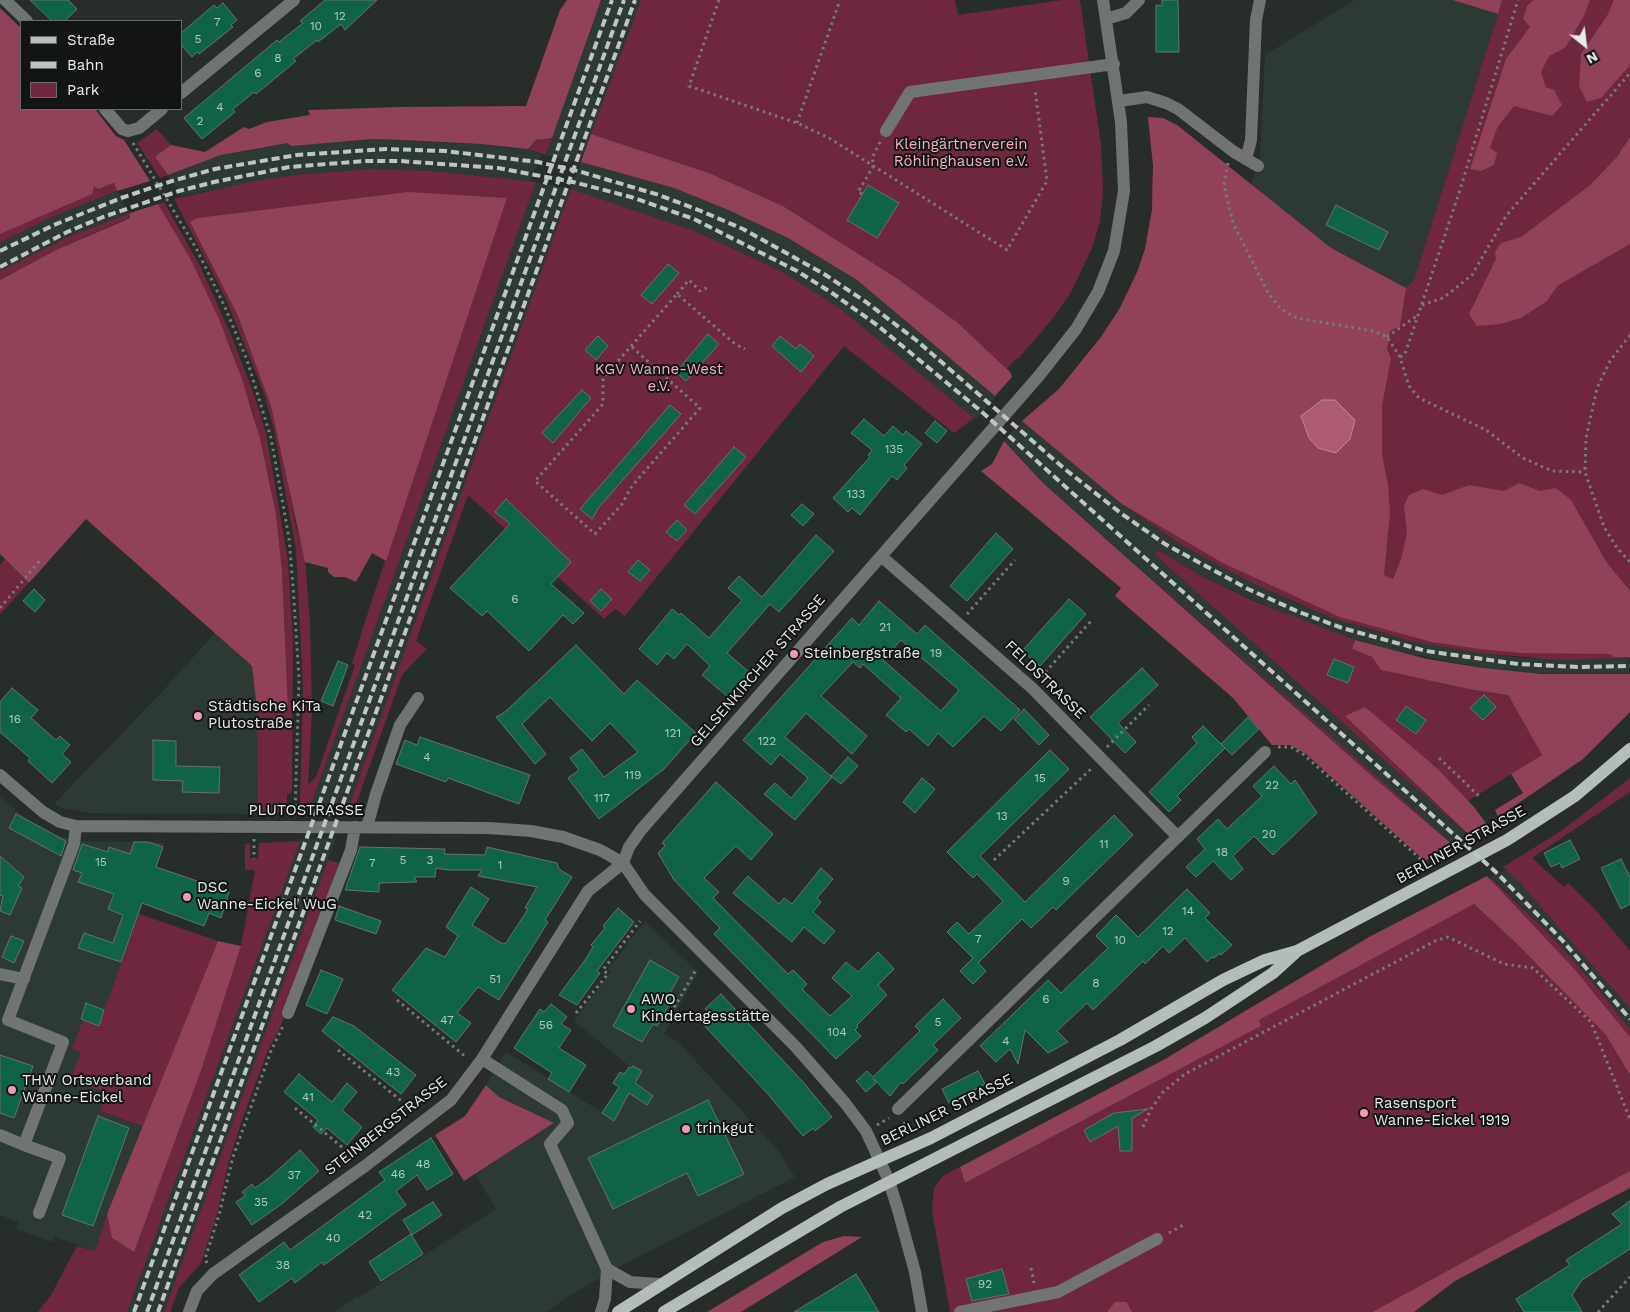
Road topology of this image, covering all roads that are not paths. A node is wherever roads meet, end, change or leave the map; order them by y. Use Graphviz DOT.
graph roads {
  1 [pos="5,0"];
  2 [pos="294,0"];
  3 [pos="1103,0"];
  4 [pos="1139,0"];
  5 [pos="1260,0"];
  6 [pos="1106,19"];
  7 [pos="26,20"];
  8 [pos="1114,64"];
  9 [pos="182,92"];
  10 [pos="1118,101"];
  11 [pos="106,110"];
  12 [pos="161,110"];
  13 [pos="886,131"];
  14 [pos="1246,160"];
  15 [pos="1258,166"];
  16 [pos="881,556"];
  17 [pos="418,698"];
  18 [pos="1630,749"];
  19 [pos="1266,752"];
  20 [pos="0,775"];
  21 [pos="76,826"];
  22 [pos="361,827"];
  23 [pos="1178,837"];
  24 [pos="623,863"];
  25 [pos="1297,951"];
  26 [pos="0,974"];
  27 [pos="24,979"];
  28 [pos="288,1013"];
  29 [pos="4,1019"];
  30 [pos="480,1062"];
  31 [pos="898,1109"];
  32 [pos="0,1135"];
  33 [pos="24,1144"];
  34 [pos="880,1161"];
  35 [pos="889,1182"];
  36 [pos="39,1213"];
  37 [pos="1157,1239"];
  38 [pos="607,1269"];
  39 [pos="659,1284"];
  40 [pos="189,1312"];
  41 [pos="600,1312"];
  42 [pos="618,1312"];
  43 [pos="664,1312"];
  44 [pos="922,1312"];
  45 [pos="960,1312"];
  1 -- 7 [label="street"];
  2 -- 9 [label="street"];
  3 -- 6 [label="street, GELSENKIRCHER STRASSE"];
  4 -- 6 [label="street"];
  5 -- 14 [label="street"];
  6 -- 8 [label="street, GELSENKIRCHER STRASSE"];
  8 -- 10 [label="street, GELSENKIRCHER STRASSE"];
  8 -- 13 [label="street"];
  10 -- 14 [label="street"];
  10 -- 16 [label="street, GELSENKIRCHER STRASSE"];
  11 -- 12 [label="street"];
  14 -- 15 [label="street"];
  16 -- 23 [label="street, FELDSTRASSE"];
  16 -- 24 [label="street, GELSENKIRCHER STRASSE"];
  17 -- 22 [label="street"];
  18 -- 25 [label="main road, BERLINER STRASSE"];
  19 -- 23 [label="street"];
  20 -- 21 [label="street, PLUTOSTRASSE"];
  21 -- 22 [label="street, PLUTOSTRASSE"];
  21 -- 27 [label="street"];
  22 -- 24 [label="street, PLUTOSTRASSE"];
  22 -- 28 [label="street"];
  23 -- 31 [label="street"];
  24 -- 30 [label="street, STEINBERGSTRASSE"];
  24 -- 34 [label="street"];
  25 -- 34 [label="main road, BERLINER STRASSE"];
  25 -- 35 [label="main road, BERLINER STRASSE"];
  26 -- 27 [label="street"];
  27 -- 29 [label="street"];
  29 -- 33 [label="street"];
  30 -- 38 [label="street"];
  30 -- 40 [label="street, STEINBERGSTRASSE"];
  32 -- 33 [label="street"];
  33 -- 36 [label="street"];
  34 -- 35 [label="street"];
  34 -- 39 [label="main road, BERLINER STRASSE"];
  35 -- 43 [label="main road, BERLINER STRASSE"];
  35 -- 44 [label="street"];
  37 -- 45 [label="street"];
  38 -- 39 [label="street"];
  38 -- 41 [label="street"];
  39 -- 42 [label="main road, BERLINER STRASSE"];
}
